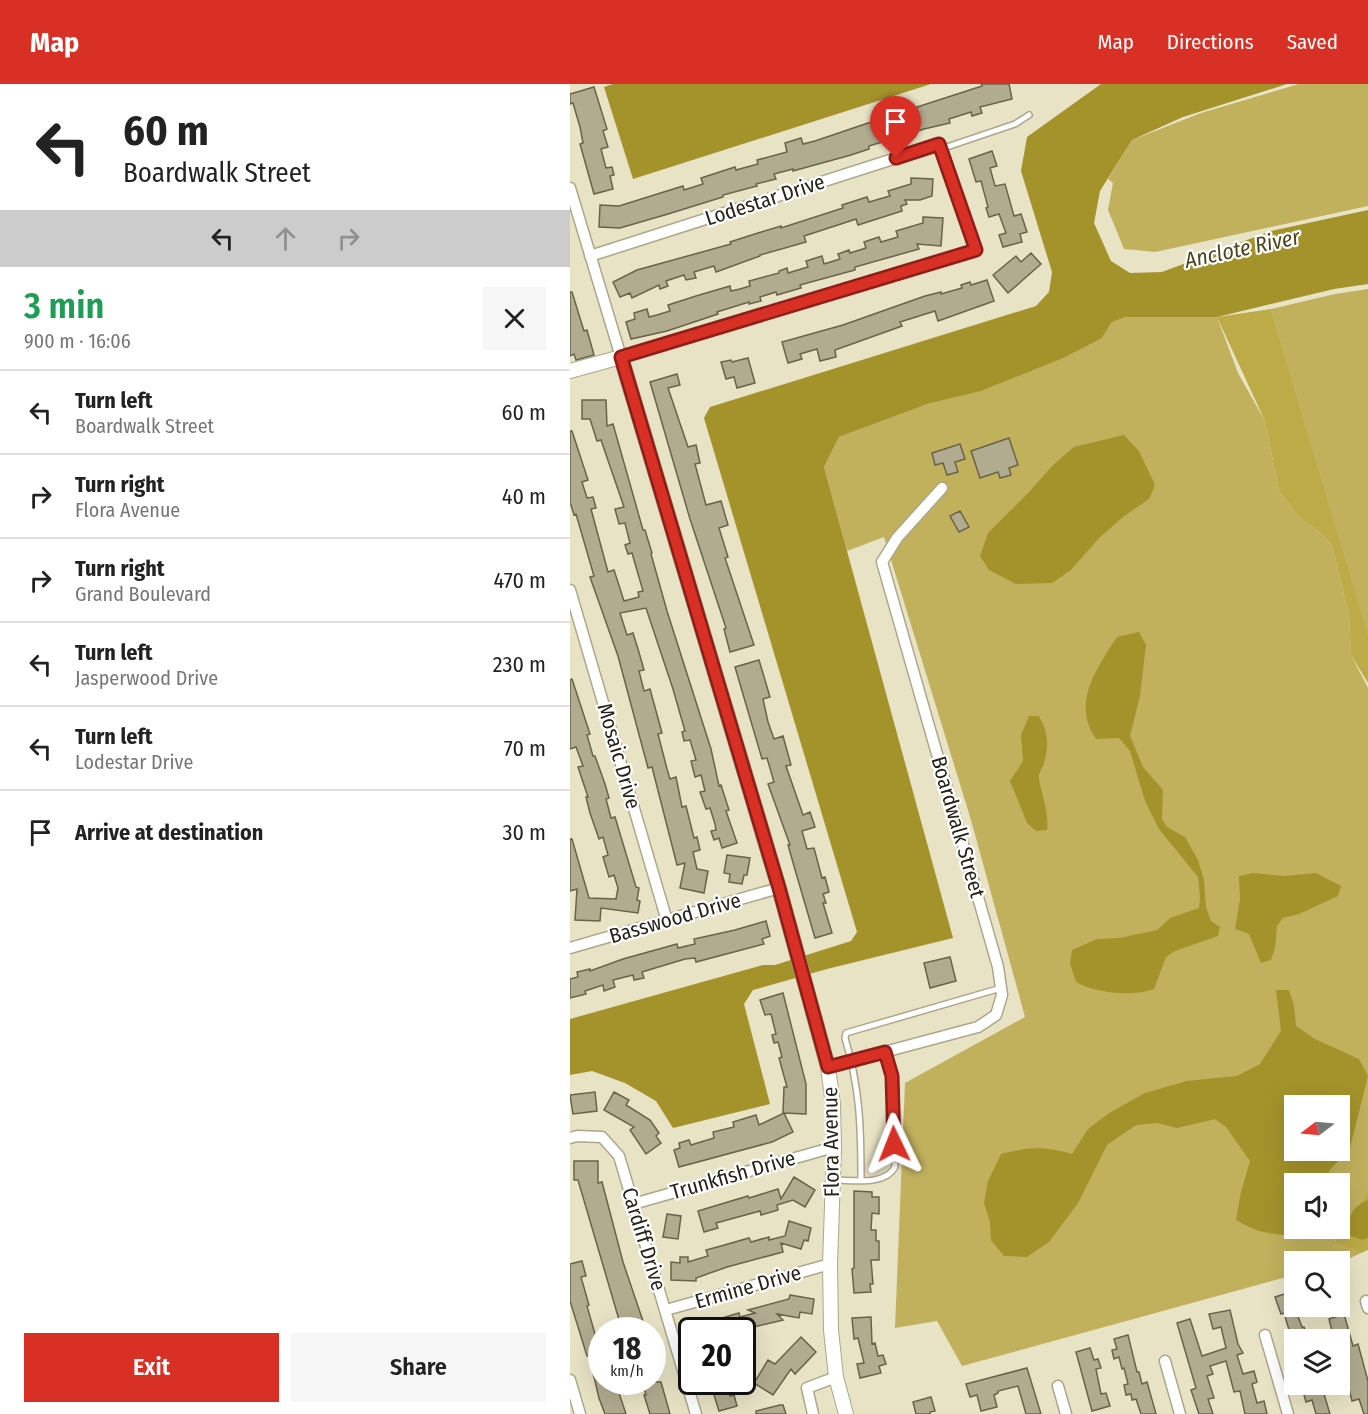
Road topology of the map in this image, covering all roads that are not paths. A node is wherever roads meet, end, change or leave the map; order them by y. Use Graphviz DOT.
graph roads {
  1 [pos="1029,115"];
  2 [pos="940,146"];
  3 [pos="570,188"];
  4 [pos="590,256"];
  5 [pos="621,357"];
  6 [pos="570,371"];
  7 [pos="942,488"];
  8 [pos="570,590"];
  9 [pos="779,888"];
  10 [pos="667,921"];
  11 [pos="570,948"];
  12 [pos="1001,988"];
  13 [pos="885,1052"];
  14 [pos="852,1061"];
  15 [pos="828,1067"];
  16 [pos="570,1138"];
  17 [pos="834,1147"];
  18 [pos="861,1179"];
  19 [pos="833,1180"];
  20 [pos="633,1204"];
  21 [pos="830,1264"];
  22 [pos="666,1310"];
  23 [pos="1265,1335"];
  24 [pos="1165,1361"];
  25 [pos="836,1377"];
  26 [pos="570,1380"];
  27 [pos="1058,1386"];
  28 [pos="580,1414"];
  29 [pos="696,1414"];
  30 [pos="813,1414"];
  31 [pos="846,1414"];
  32 [pos="1066,1414"];
  33 [pos="1180,1414"];
  34 [pos="1288,1414"];
  1 -- 2 [label="lane"];
  2 -- 4 [label="street, Lodestar Drive"];
  2 -- 5 [label="street"];
  3 -- 4 [label="street, Flora Avenue"];
  4 -- 5 [label="street, Flora Avenue"];
  5 -- 6 [label="street"];
  5 -- 9 [label="street, Flora Avenue"];
  7 -- 12 [label="street, Boardwalk Street"];
  8 -- 10 [label="street, Mosaic Drive"];
  9 -- 10 [label="street, Basswood Drive"];
  9 -- 15 [label="street, Flora Avenue"];
  10 -- 11 [label="street, Basswood Drive"];
  12 -- 13 [label="street, Boardwalk Street"];
  12 -- 14 [label="lane"];
  13 -- 14 [label="street, Boardwalk Street"];
  13 -- 18 [label="lane"];
  14 -- 15 [label="street, Boardwalk Street"];
  14 -- 18 [label="lane"];
  15 -- 17 [label="street, Flora Avenue"];
  16 -- 20 [label="street, Cardiff Drive"];
  17 -- 19 [label="street, Flora Avenue"];
  17 -- 20 [label="street, Trunkfish Drive"];
  18 -- 19 [label="lane"];
  19 -- 21 [label="street, Flora Avenue"];
  20 -- 22 [label="street, Cardiff Drive"];
  21 -- 22 [label="street, Ermine Drive"];
  21 -- 25 [label="street, Flora Avenue"];
  22 -- 29 [label="street, Cardiff Drive"];
  23 -- 34 [label="street"];
  24 -- 33 [label="street"];
  25 -- 30 [label="street"];
  25 -- 31 [label="street, Flora Avenue"];
  26 -- 28 [label="street"];
  27 -- 32 [label="street"];
}
